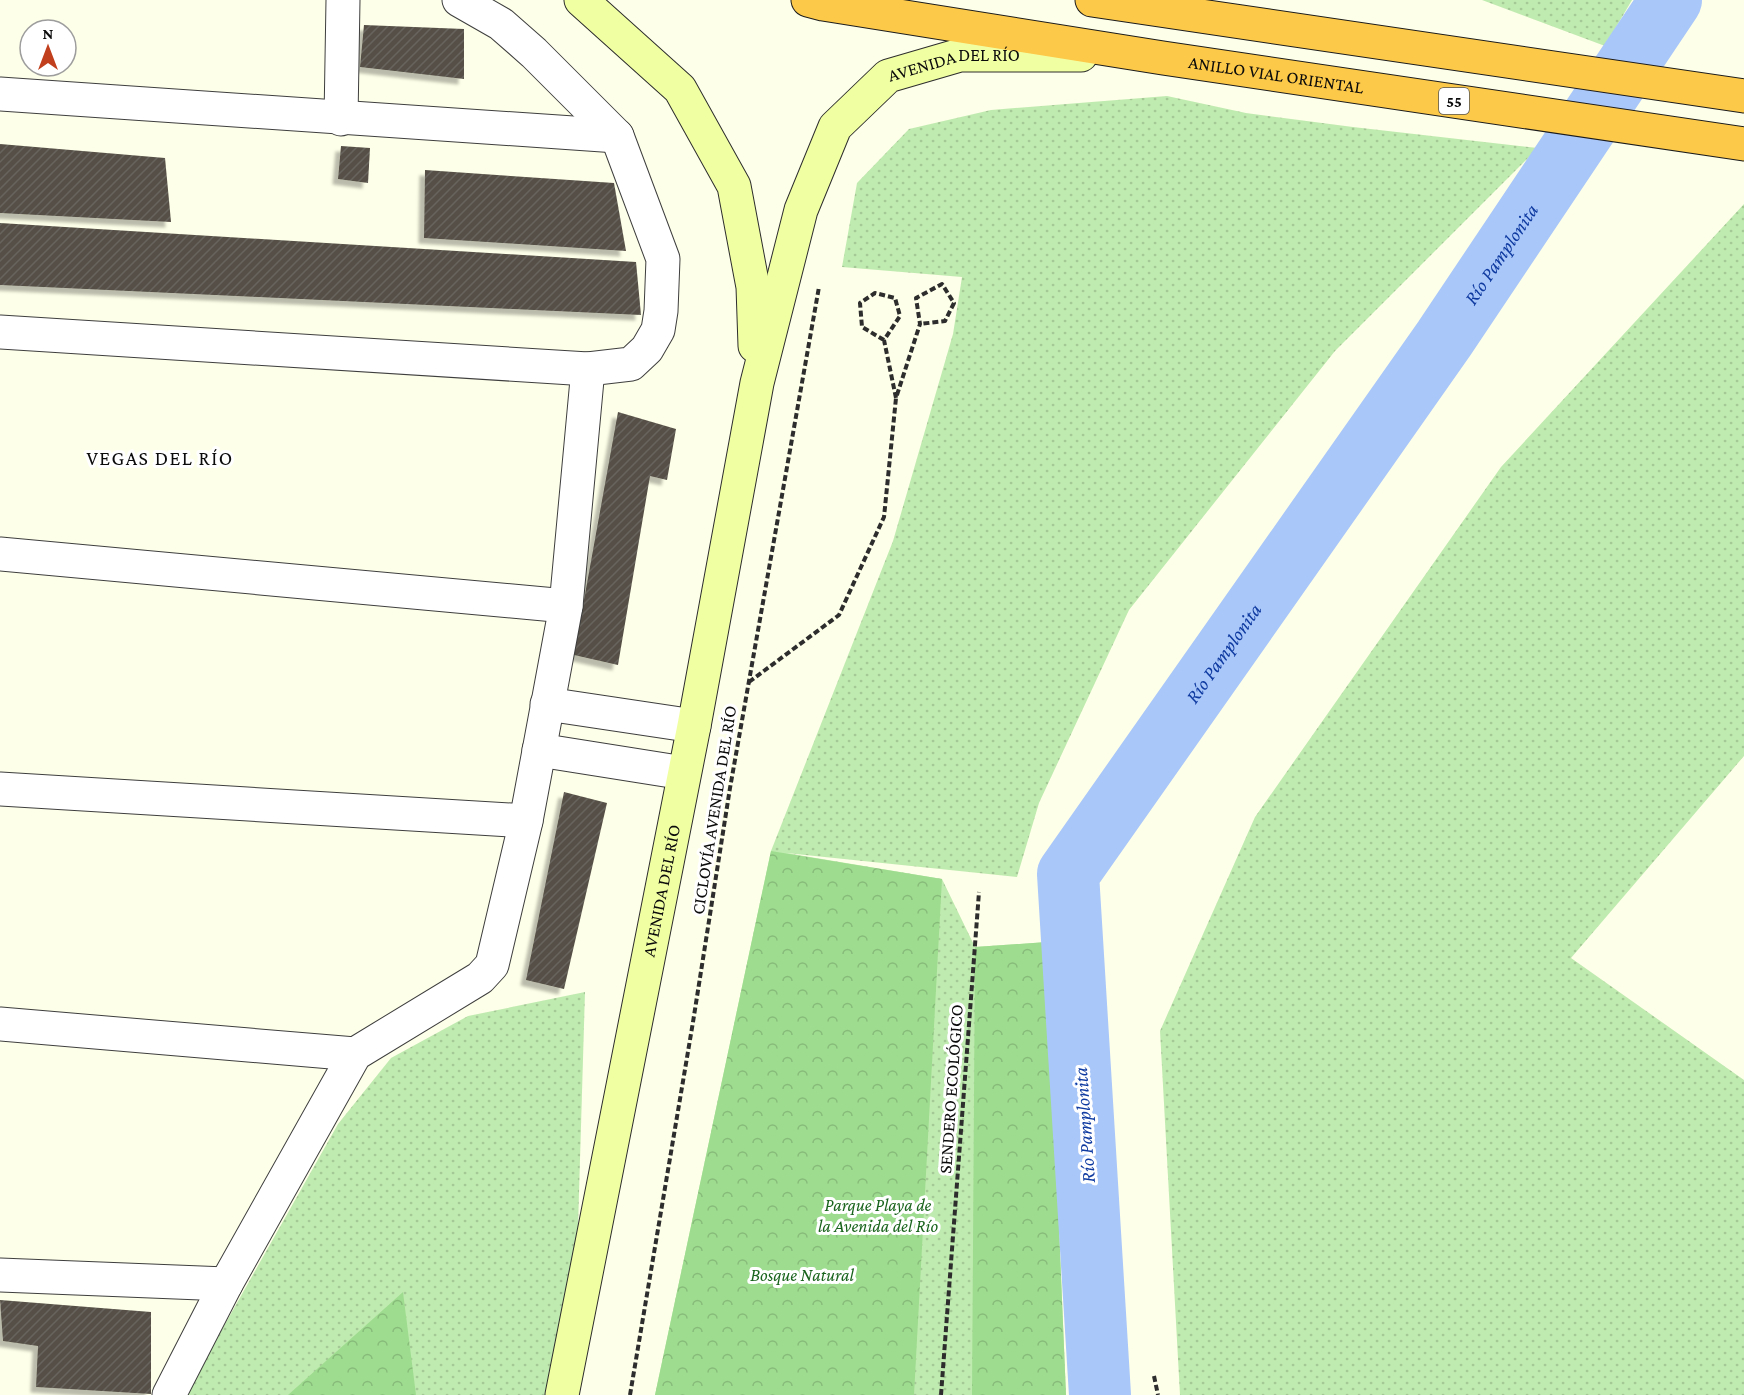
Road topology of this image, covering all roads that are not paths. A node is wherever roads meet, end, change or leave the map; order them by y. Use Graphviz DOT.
graph roads {
  1 [pos="344,0"];
  2 [pos="459,0"];
  3 [pos="581,0"];
  4 [pos="808,0"];
  5 [pos="1092,0"];
  6 [pos="1155,56"];
  7 [pos="0,94"];
  8 [pos="1744,96"];
  9 [pos="340,119"];
  10 [pos="617,136"];
  11 [pos="1744,144"];
  12 [pos="0,332"];
  13 [pos="588,369"];
  14 [pos="757,384"];
  15 [pos="0,554"];
  16 [pos="566,606"];
  17 [pos="548,705"];
  18 [pos="694,726"];
  19 [pos="539,750"];
  20 [pos="684,773"];
  21 [pos="0,789"];
  22 [pos="526,821"];
  23 [pos="0,1024"];
  24 [pos="355,1054"];
  25 [pos="0,1275"];
  26 [pos="226,1284"];
  27 [pos="169,1395"];
  28 [pos="562,1395"];
  1 -- 9 [label="street"];
  2 -- 10 [label="street"];
  3 -- 14 [label="main road, AVENIDA DEL RÍO"];
  4 -- 6 [label="highway, ANILLO VIAL ORIENTAL / 55"];
  5 -- 8 [label="highway"];
  6 -- 11 [label="highway, ANILLO VIAL ORIENTAL / 55"];
  6 -- 14 [label="main road, AVENIDA DEL RÍO"];
  7 -- 9 [label="street"];
  9 -- 10 [label="street"];
  10 -- 13 [label="street"];
  12 -- 13 [label="street"];
  13 -- 16 [label="street"];
  14 -- 18 [label="main road, AVENIDA DEL RÍO"];
  15 -- 16 [label="street"];
  16 -- 17 [label="street"];
  17 -- 18 [label="street"];
  17 -- 19 [label="street"];
  18 -- 20 [label="main road, AVENIDA DEL RÍO"];
  19 -- 20 [label="street"];
  19 -- 22 [label="street"];
  20 -- 28 [label="main road, AVENIDA DEL RÍO"];
  21 -- 22 [label="street"];
  22 -- 24 [label="street"];
  23 -- 24 [label="street"];
  24 -- 26 [label="street"];
  25 -- 26 [label="street"];
  26 -- 27 [label="street"];
}
